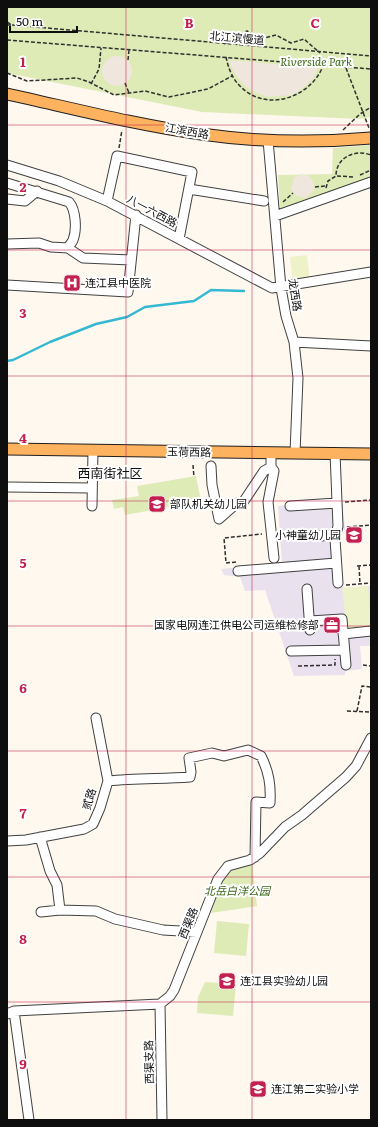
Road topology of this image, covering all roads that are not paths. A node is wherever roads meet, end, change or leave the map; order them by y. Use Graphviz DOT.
graph roads {
  1 [pos="7,94"];
  2 [pos="370,134"];
  3 [pos="268,140"];
  4 [pos="7,165"];
  5 [pos="371,182"];
  6 [pos="7,183"];
  7 [pos="189,189"];
  8 [pos="37,191"];
  9 [pos="7,199"];
  10 [pos="107,201"];
  11 [pos="264,201"];
  12 [pos="136,215"];
  13 [pos="275,216"];
  14 [pos="179,239"];
  15 [pos="7,244"];
  16 [pos="68,248"];
  17 [pos="131,260"];
  18 [pos="371,272"];
  19 [pos="7,285"];
  20 [pos="281,288"];
  21 [pos="294,342"];
  22 [pos="371,346"];
  23 [pos="7,449"];
  24 [pos="93,450"];
  25 [pos="271,453"];
  26 [pos="295,453"];
  27 [pos="334,453"];
  28 [pos="371,454"];
  29 [pos="211,466"];
  30 [pos="271,467"];
  31 [pos="7,487"];
  32 [pos="92,488"];
  33 [pos="340,503"];
  34 [pos="92,506"];
  35 [pos="290,506"];
  36 [pos="336,535"];
  37 [pos="320,536"];
  38 [pos="274,558"];
  39 [pos="336,563"];
  40 [pos="239,566"];
  41 [pos="338,583"];
  42 [pos="307,589"];
  43 [pos="371,631"];
  44 [pos="343,634"];
  45 [pos="344,650"];
  46 [pos="291,651"];
  47 [pos="346,665"];
  48 [pos="96,718"];
  49 [pos="371,738"];
  50 [pos="108,781"];
  51 [pos="40,837"];
  52 [pos="7,841"];
  53 [pos="255,857"];
  54 [pos="60,910"];
  55 [pos="41,912"];
  56 [pos="197,932"];
  57 [pos="160,1004"];
  58 [pos="11,1013"];
  59 [pos="29,1120"];
  60 [pos="162,1120"];
  1 -- 3 [label="main road, 江滨西路"];
  2 -- 3 [label="main road, 江滨西路"];
  3 -- 13 [label="street, 龙西路"];
  4 -- 10 [label="street, 八一六西路"];
  5 -- 13 [label="street"];
  6 -- 8 [label="street"];
  7 -- 10 [label="street"];
  7 -- 11 [label="street"];
  7 -- 14 [label="street"];
  8 -- 9 [label="street"];
  8 -- 16 [label="street"];
  10 -- 12 [label="street, 八一六西路"];
  12 -- 14 [label="street, 八一六西路"];
  12 -- 17 [label="street"];
  13 -- 20 [label="street, 龙西路"];
  14 -- 20 [label="street, 八一六西路"];
  15 -- 16 [label="street"];
  16 -- 17 [label="street"];
  17 -- 19 [label="street"];
  18 -- 20 [label="street"];
  20 -- 21 [label="street, 龙西路"];
  21 -- 22 [label="street"];
  21 -- 26 [label="street, 龙西路"];
  23 -- 24 [label="main road, 玉荷西路"];
  24 -- 25 [label="main road, 玉荷西路"];
  24 -- 32 [label="street"];
  25 -- 26 [label="main road, 玉荷西路"];
  25 -- 30 [label="street"];
  26 -- 27 [label="main road, 玉荷西路"];
  27 -- 28 [label="main road, 玉荷西路"];
  27 -- 33 [label="street"];
  29 -- 30 [label="street"];
  30 -- 38 [label="street"];
  31 -- 32 [label="street"];
  32 -- 34 [label="street"];
  33 -- 35 [label="street"];
  33 -- 36 [label="street"];
  36 -- 37 [label="street"];
  36 -- 39 [label="street"];
  39 -- 40 [label="street"];
  39 -- 41 [label="street"];
  42 -- 44 [label="street"];
  43 -- 44 [label="street"];
  44 -- 45 [label="street"];
  45 -- 46 [label="street"];
  45 -- 47 [label="street"];
  48 -- 50 [label="street, 贰路"];
  49 -- 53 [label="street, 西渠路"];
  50 -- 51 [label="street, 贰路"];
  50 -- 53 [label="street"];
  51 -- 52 [label="street, 贰路"];
  51 -- 54 [label="street"];
  53 -- 56 [label="street, 西渠路"];
  54 -- 55 [label="street"];
  54 -- 56 [label="street"];
  56 -- 57 [label="street, 西渠路"];
  57 -- 58 [label="street"];
  57 -- 60 [label="street, 西渠支路"];
  58 -- 59 [label="street"];
}
